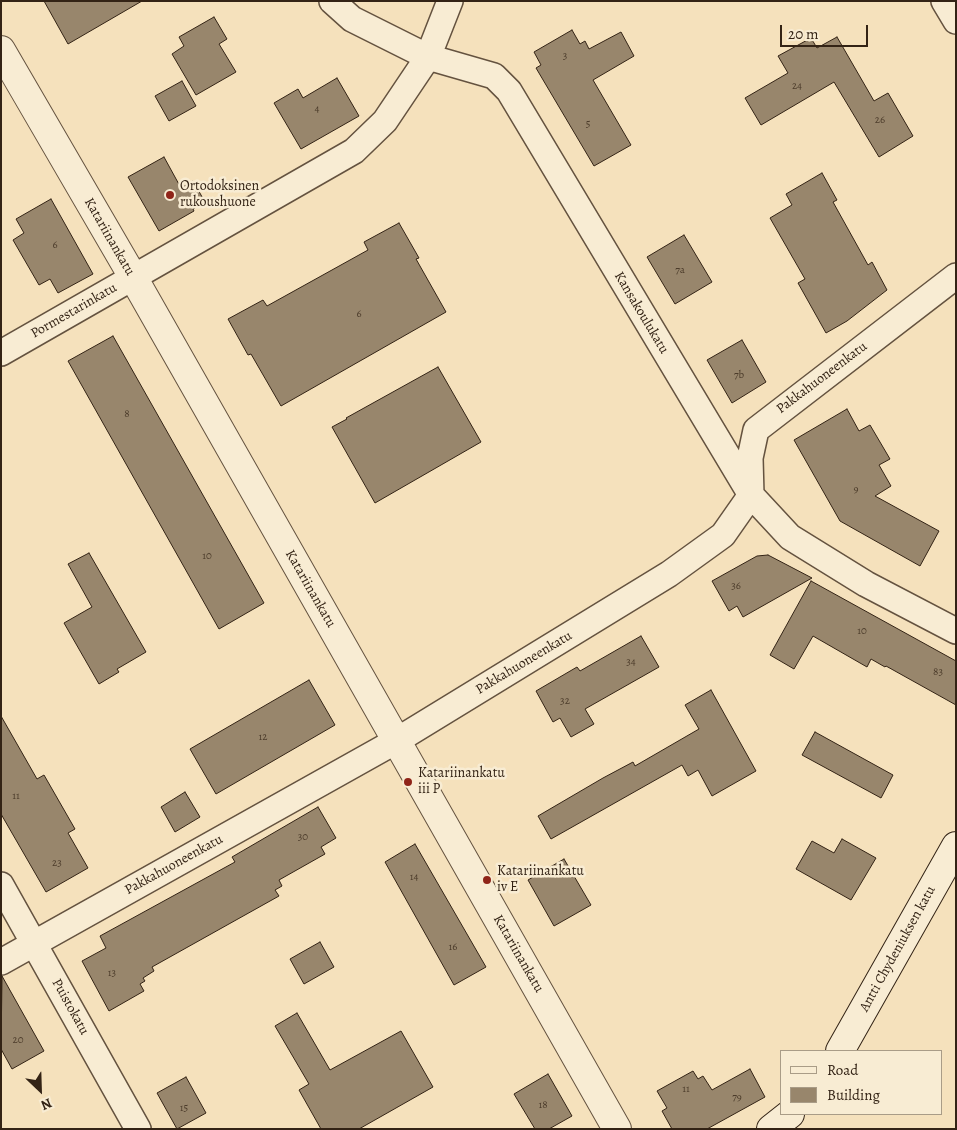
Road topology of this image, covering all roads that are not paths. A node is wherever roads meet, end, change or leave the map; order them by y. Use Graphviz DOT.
graph roads {
  1 [pos="332,1"];
  2 [pos="450,1"];
  3 [pos="1,50"];
  4 [pos="428,57"];
  5 [pos="956,276"];
  6 [pos="133,278"];
  7 [pos="1,353"];
  8 [pos="751,495"];
  9 [pos="956,631"];
  10 [pos="396,741"];
  11 [pos="956,846"];
  12 [pos="1,885"];
  13 [pos="34,944"];
  14 [pos="1,962"];
  15 [pos="841,1050"];
  16 [pos="789,1115"];
  17 [pos="138,1129"];
  18 [pos="617,1129"];
  19 [pos="771,1129"];
  1 -- 4 [label="street, Kansakoulukatu"];
  2 -- 4 [label="street, Pormestarinkatu"];
  3 -- 6 [label="street, Katariinankatu"];
  4 -- 6 [label="street, Pormestarinkatu"];
  4 -- 8 [label="street, Kansakoulukatu"];
  5 -- 8 [label="street, Pakkahuoneenkatu"];
  6 -- 7 [label="street, Pormestarinkatu"];
  6 -- 10 [label="street, Katariinankatu"];
  8 -- 9 [label="street, Kansakoulukatu"];
  8 -- 10 [label="street, Pakkahuoneenkatu"];
  10 -- 13 [label="street, Pakkahuoneenkatu"];
  10 -- 18 [label="street, Katariinankatu"];
  11 -- 15 [label="street, Antti Chydeniuksen katu"];
  12 -- 13 [label="street, Puistokatu"];
  13 -- 14 [label="street, Pakkahuoneenkatu"];
  13 -- 17 [label="street, Puistokatu"];
  16 -- 19 [label="street"];
}
